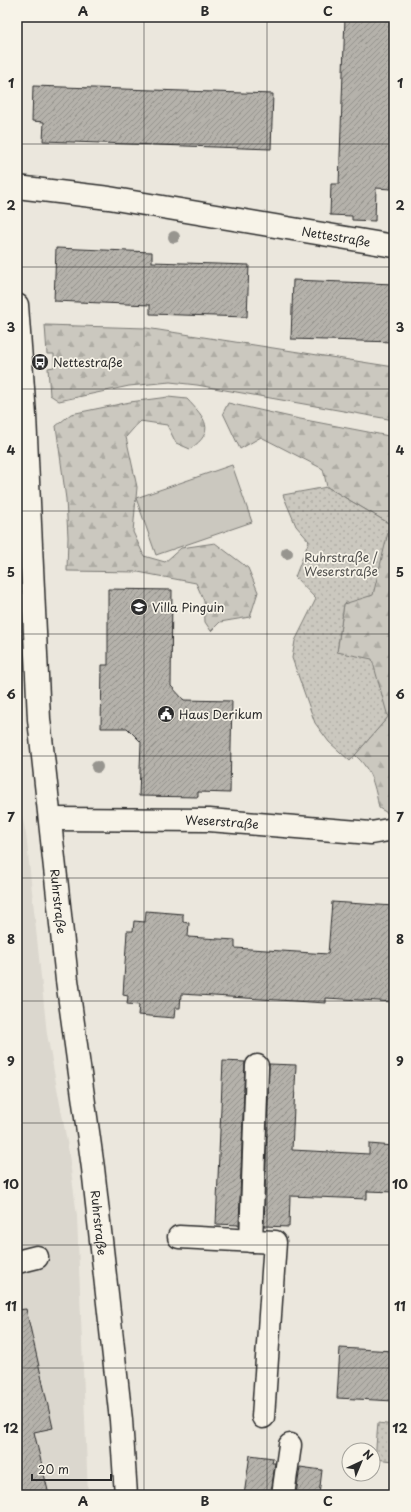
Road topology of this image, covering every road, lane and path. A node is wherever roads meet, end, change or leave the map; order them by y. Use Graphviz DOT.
graph roads {
  1 [pos="17,187"];
  2 [pos="394,246"];
  3 [pos="17,305"];
  4 [pos="50,819"];
  5 [pos="394,829"];
  6 [pos="257,1066"];
  7 [pos="179,1236"];
  8 [pos="251,1240"];
  9 [pos="263,1417"];
  10 [pos="290,1446"];
  11 [pos="126,1495"];
  12 [pos="283,1495"];
  1 -- 2 [label="street, Nettestraße"];
  3 -- 4 [label="street, Ruhrstraße"];
  4 -- 5 [label="street, Weserstraße"];
  4 -- 11 [label="street, Ruhrstraße"];
  6 -- 8 [label="street"];
  7 -- 8 [label="street"];
  8 -- 9 [label="street"];
  10 -- 12 [label="street"];
}
